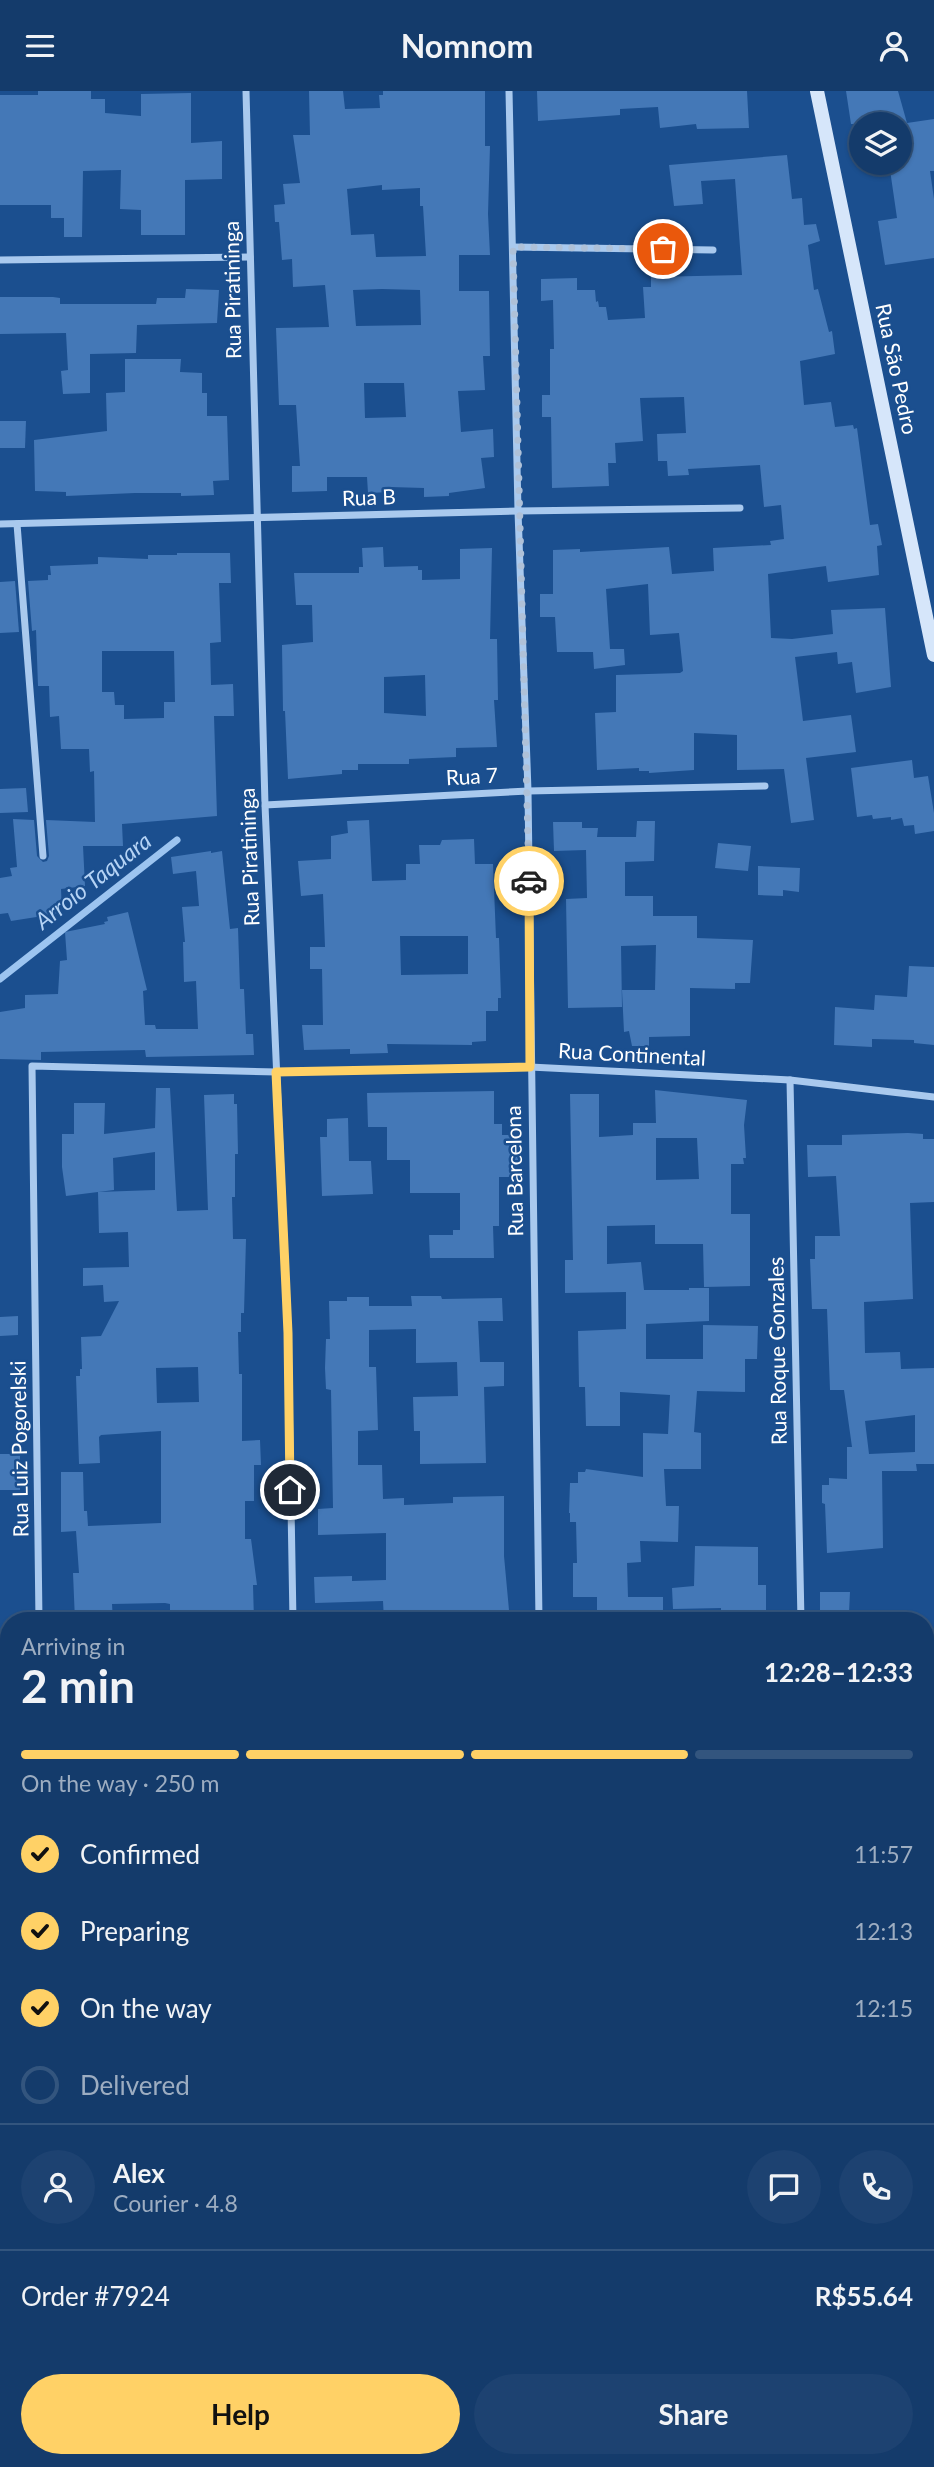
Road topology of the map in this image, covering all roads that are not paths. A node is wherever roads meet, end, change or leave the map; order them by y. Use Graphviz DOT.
graph roads {
  1 [pos="246,91"];
  2 [pos="509,91"];
  3 [pos="817,91"];
  4 [pos="513,247"];
  5 [pos="713,250"];
  6 [pos="250,257"];
  7 [pos="0,260"];
  8 [pos="740,508"];
  9 [pos="518,511"];
  10 [pos="256,519"];
  11 [pos="0,524"];
  12 [pos="17,524"];
  13 [pos="934,655"];
  14 [pos="765,786"];
  15 [pos="528,791"];
  16 [pos="265,805"];
  17 [pos="43,856"];
  18 [pos="32,1066"];
  19 [pos="530,1067"];
  20 [pos="276,1072"];
  21 [pos="790,1080"];
  22 [pos="934,1097"];
  23 [pos="40,1612"];
  24 [pos="293,1612"];
  25 [pos="540,1612"];
  26 [pos="801,1612"];
  1 -- 6 [label="street, Rua Piratininga"];
  2 -- 4 [label="street, Rua Barcelona"];
  3 -- 13 [label="street, Rua São Pedro"];
  4 -- 5 [label="street"];
  4 -- 9 [label="street, Rua Barcelona"];
  6 -- 7 [label="street"];
  6 -- 10 [label="street, Rua Piratininga"];
  8 -- 9 [label="street, Rua B"];
  9 -- 10 [label="street, Rua B"];
  9 -- 15 [label="street, Rua Barcelona"];
  10 -- 12 [label="street, Rua B"];
  10 -- 16 [label="street, Rua Piratininga"];
  11 -- 12 [label="street, Rua B"];
  12 -- 17 [label="street"];
  14 -- 15 [label="street, Rua 7"];
  15 -- 16 [label="street, Rua 7"];
  15 -- 19 [label="street, Rua Barcelona"];
  16 -- 20 [label="street, Rua Piratininga"];
  18 -- 20 [label="street, Rua Continental"];
  18 -- 23 [label="street, Rua Luiz Pogorelski"];
  19 -- 20 [label="street, Rua Continental"];
  19 -- 21 [label="street, Rua Continental"];
  19 -- 25 [label="street, Rua Barcelona"];
  20 -- 24 [label="street, Rua Piratininga"];
  21 -- 22 [label="street, Rua Continental"];
  21 -- 26 [label="street, Rua Roque Gonzales"];
}
